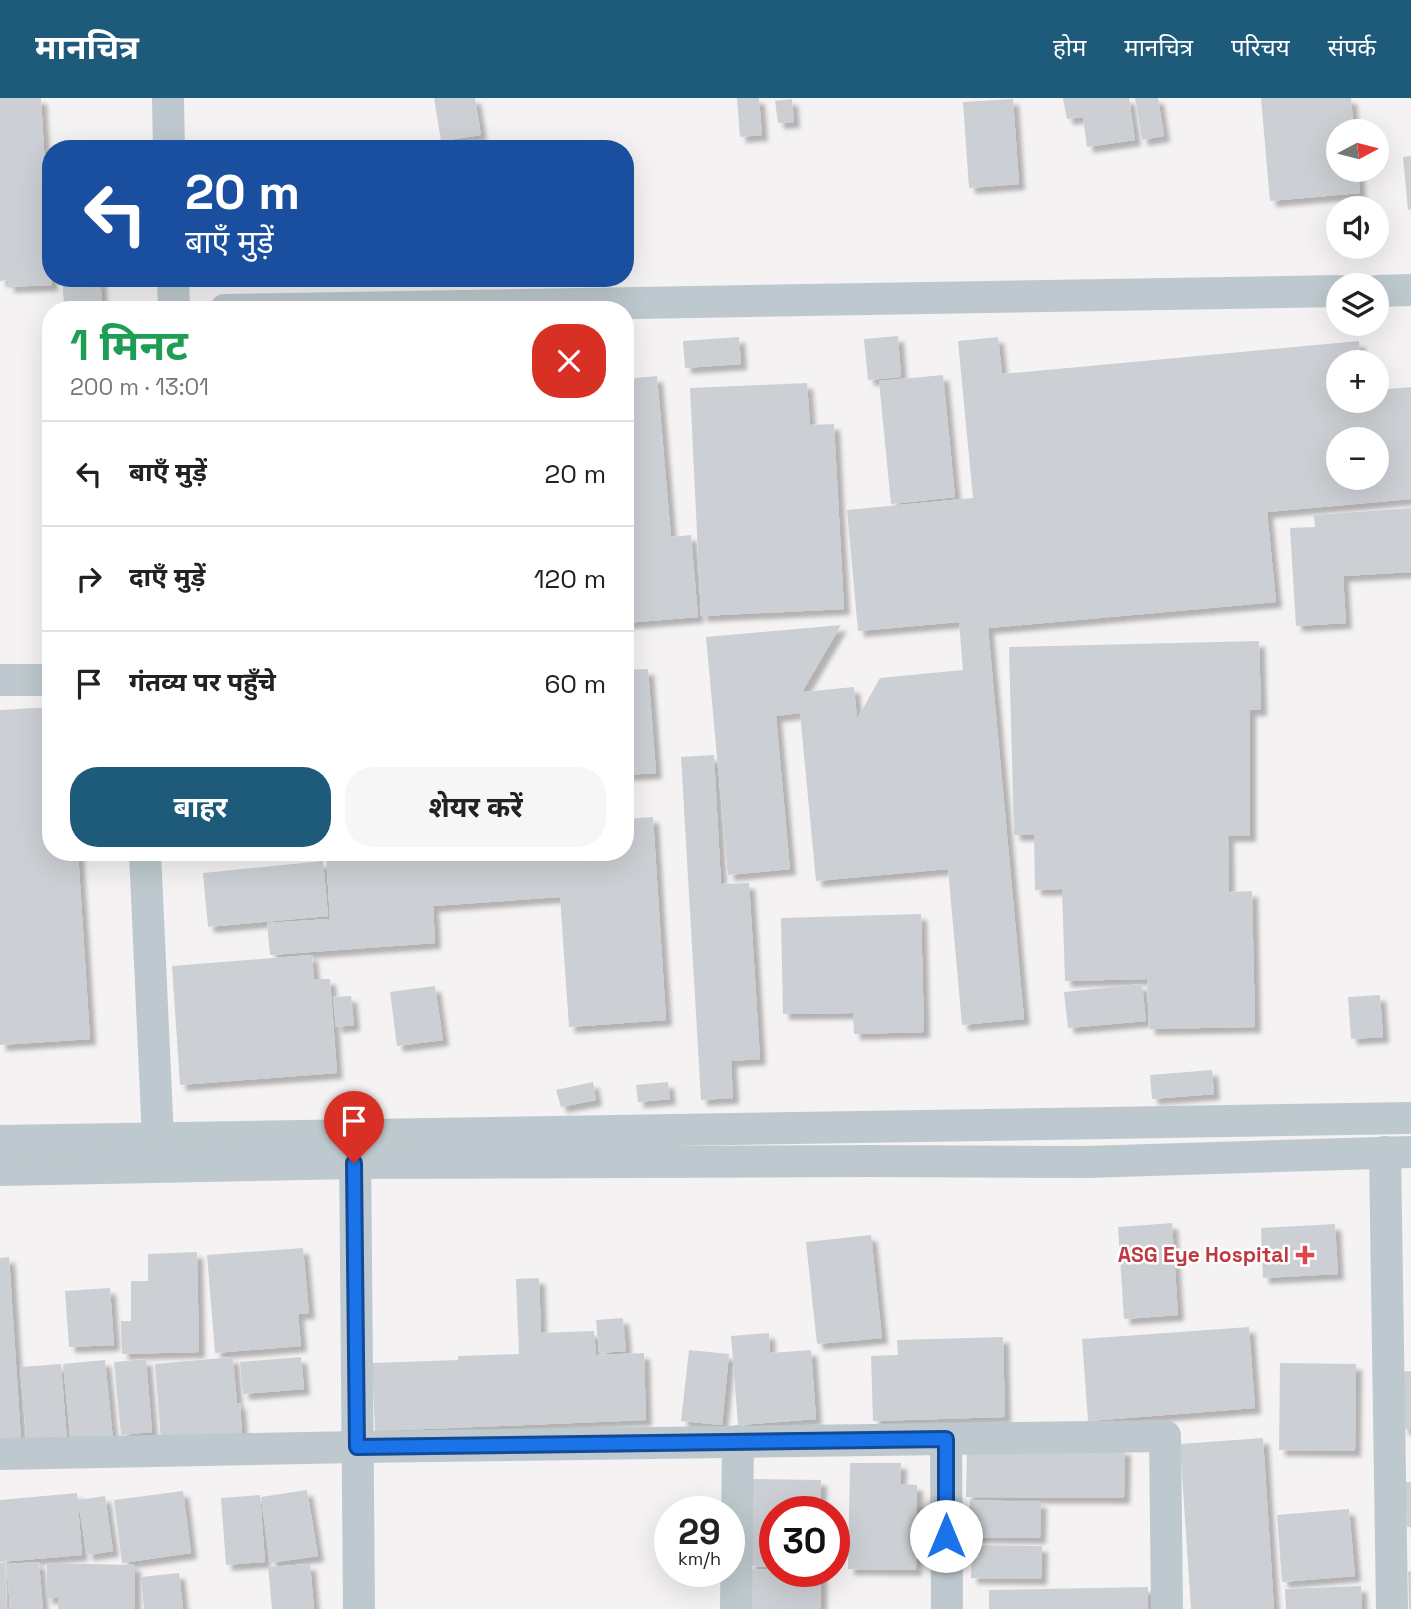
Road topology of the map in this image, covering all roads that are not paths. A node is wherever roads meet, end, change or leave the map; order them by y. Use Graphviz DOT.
graph roads {
  1 [pos="168,98"];
  2 [pos="169,140"];
  3 [pos="1411,290"];
  4 [pos="1326,291"];
  5 [pos="1389,291"];
  6 [pos="634,303"];
  7 [pos="0,680"];
  8 [pos="42,680"];
  9 [pos="145,861"];
  10 [pos="1411,1118"];
  11 [pos="158,1139"];
  12 [pos="0,1141"];
  13 [pos="354,1149"];
  14 [pos="1398,1152"];
  15 [pos="0,1170"];
  16 [pos="1400,1438"];
  17 [pos="946,1439"];
  18 [pos="738,1441"];
  19 [pos="357,1447"];
  20 [pos="0,1454"];
  21 [pos="359,1609"];
  22 [pos="736,1609"];
  23 [pos="947,1609"];
  24 [pos="1167,1609"];
  25 [pos="1392,1609"];
  1 -- 2 [label="street"];
  3 -- 5 [label="street"];
  4 -- 6 [label="street"];
  7 -- 8 [label="street"];
  9 -- 11 [label="street"];
  10 -- 13 [label="street"];
  11 -- 12 [label="street"];
  11 -- 13 [label="street"];
  13 -- 14 [label="street"];
  13 -- 15 [label="street"];
  13 -- 19 [label="street"];
  14 -- 16 [label="street"];
  16 -- 25 [label="street"];
  17 -- 18 [label="street"];
  17 -- 23 [label="street"];
  17 -- 24 [label="street"];
  18 -- 19 [label="street"];
  18 -- 22 [label="street"];
  19 -- 20 [label="street"];
  19 -- 21 [label="street"];
}
